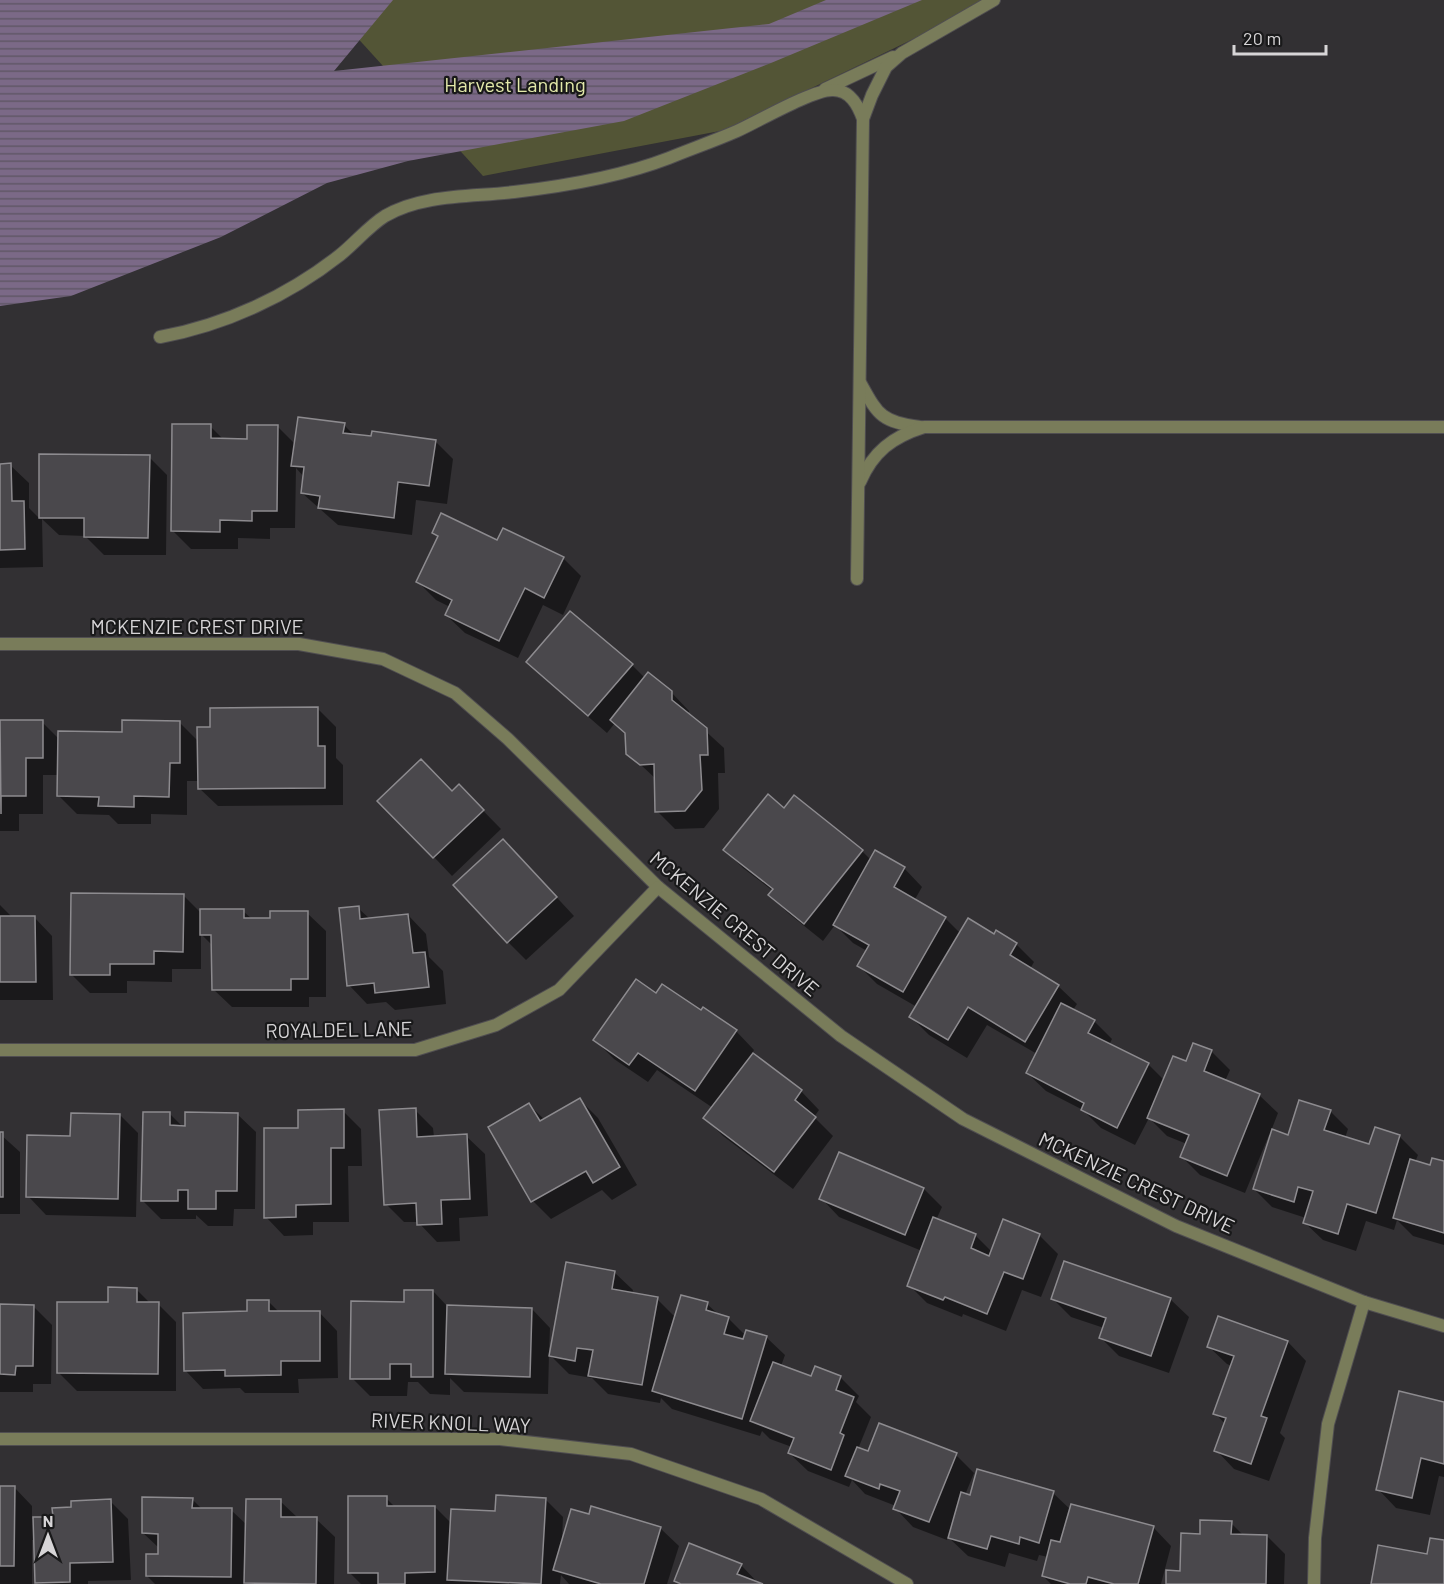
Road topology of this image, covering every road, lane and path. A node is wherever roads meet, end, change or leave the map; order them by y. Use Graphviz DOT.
graph roads {
  1 [pos="994,0"];
  2 [pos="902,53"];
  3 [pos="809,97"];
  4 [pos="863,119"];
  5 [pos="160,337"];
  6 [pos="860,381"];
  7 [pos="924,427"];
  8 [pos="1444,427"];
  9 [pos="858,486"];
  10 [pos="857,579"];
  11 [pos="0,644"];
  12 [pos="658,887"];
  13 [pos="0,1050"];
  14 [pos="1364,1302"];
  15 [pos="1444,1326"];
  16 [pos="0,1439"];
  17 [pos="907,1584"];
  18 [pos="1314,1584"];
  1 -- 2 [label="street"];
  2 -- 3 [label="street"];
  2 -- 4 [label="street"];
  3 -- 4 [label="street"];
  3 -- 5 [label="street"];
  4 -- 6 [label="street"];
  6 -- 7 [label="street"];
  6 -- 9 [label="street"];
  7 -- 8 [label="street"];
  7 -- 9 [label="street"];
  9 -- 10 [label="street"];
  11 -- 12 [label="street, MCKENZIE CREST DRIVE"];
  12 -- 13 [label="street, ROYALDEL LANE"];
  12 -- 14 [label="street, MCKENZIE CREST DRIVE"];
  14 -- 15 [label="street, MCKENZIE CREST DRIVE"];
  14 -- 18 [label="street"];
  16 -- 17 [label="street, RIVER KNOLL WAY"];
}
